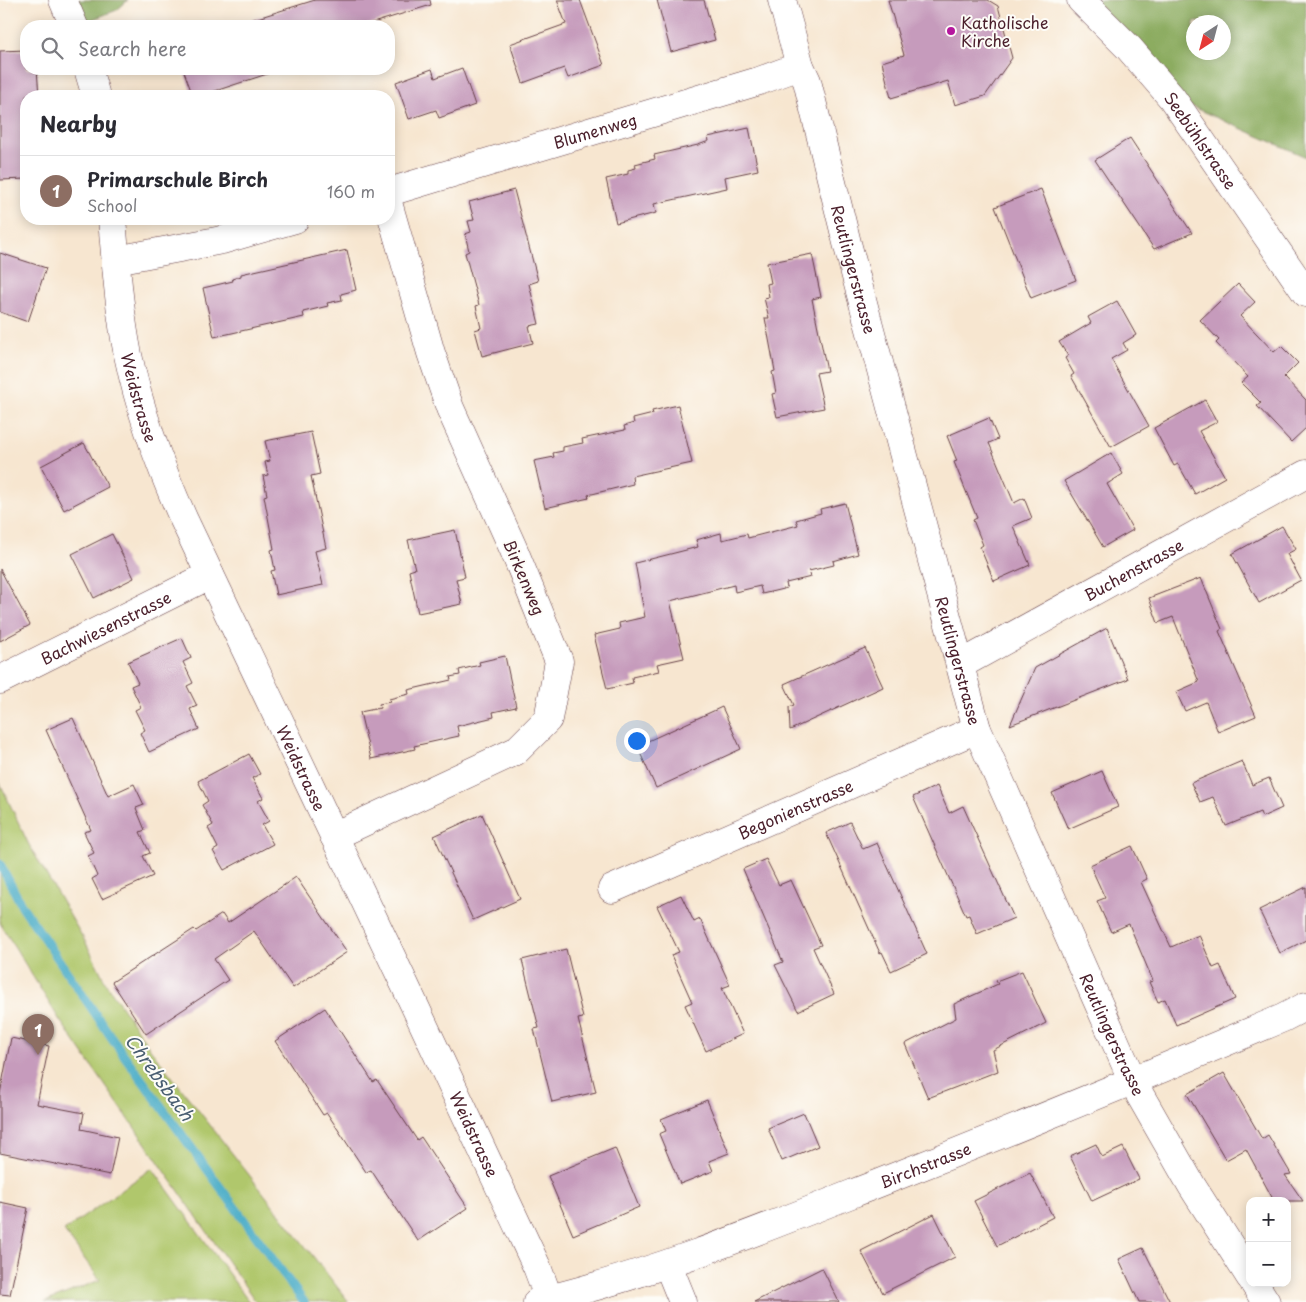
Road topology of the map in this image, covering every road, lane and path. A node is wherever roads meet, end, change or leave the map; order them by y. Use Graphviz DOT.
graph roads {
  1 [pos="63,0"];
  2 [pos="782,0"];
  3 [pos="1082,0"];
  4 [pos="71,20"];
  5 [pos="800,66"];
  6 [pos="90,75"];
  7 [pos="94,90"];
  8 [pos="395,190"];
  9 [pos="113,225"];
  10 [pos="274,225"];
  11 [pos="394,225"];
  12 [pos="116,260"];
  13 [pos="1306,294"];
  14 [pos="1306,474"];
  15 [pos="210,575"];
  16 [pos="960,665"];
  17 [pos="0,680"];
  18 [pos="977,729"];
  19 [pos="334,836"];
  20 [pos="612,889"];
  21 [pos="1306,1006"];
  22 [pos="1135,1081"];
  23 [pos="668,1265"];
  24 [pos="1246,1271"];
  25 [pos="1257,1287"];
  26 [pos="543,1300"];
  27 [pos="683,1302"];
  28 [pos="1266,1302"];
  1 -- 4 [label="street"];
  2 -- 5 [label="street, Reutlingerstrasse"];
  3 -- 13 [label="street, Seebühlstrasse"];
  5 -- 8 [label="street, Blumenweg"];
  5 -- 16 [label="street, Reutlingerstrasse"];
  6 -- 7 [label="street"];
  9 -- 12 [label="street, Weidstrasse"];
  10 -- 12 [label="street"];
  11 -- 19 [label="street, Birkenweg"];
  12 -- 15 [label="street, Weidstrasse"];
  14 -- 16 [label="street, Buchenstrasse"];
  15 -- 17 [label="street, Bachwiesenstrasse"];
  15 -- 19 [label="street, Weidstrasse"];
  16 -- 18 [label="street, Reutlingerstrasse"];
  18 -- 20 [label="street, Begonienstrasse"];
  18 -- 22 [label="street, Reutlingerstrasse"];
  19 -- 26 [label="street, Weidstrasse"];
  21 -- 22 [label="street, Birchstrasse"];
  22 -- 23 [label="street, Birchstrasse"];
  22 -- 24 [label="street, Reutlingerstrasse"];
  23 -- 26 [label="street, Birchstrasse"];
  23 -- 27 [label="street"];
  25 -- 28 [label="street"];
}
